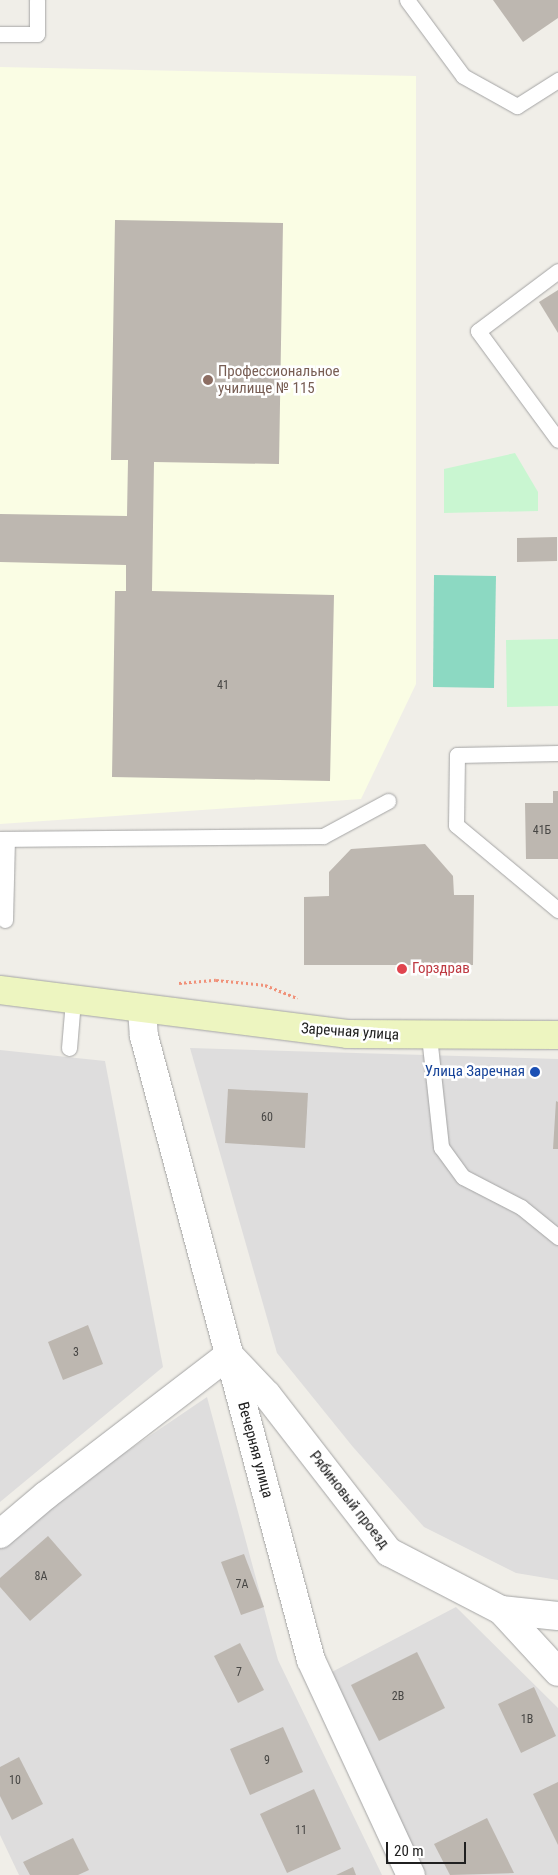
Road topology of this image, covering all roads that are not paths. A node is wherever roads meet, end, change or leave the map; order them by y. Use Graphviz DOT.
graph roads {
  1 [pos="37,0"];
  2 [pos="407,0"];
  3 [pos="0,34"];
  4 [pos="558,80"];
  5 [pos="558,271"];
  6 [pos="558,440"];
  7 [pos="558,753"];
  8 [pos="388,801"];
  9 [pos="3,839"];
  10 [pos="558,910"];
  11 [pos="5,920"];
  12 [pos="0,990"];
  13 [pos="73,1000"];
  14 [pos="142,1009"];
  15 [pos="558,1035"];
  16 [pos="428,1036"];
  17 [pos="69,1048"];
  18 [pos="558,1237"];
  19 [pos="229,1355"];
  20 [pos="0,1534"];
  21 [pos="500,1610"];
  22 [pos="558,1616"];
  23 [pos="558,1672"];
  24 [pos="411,1875"];
  1 -- 3 [label="lane"];
  2 -- 4 [label="lane"];
  5 -- 6 [label="lane"];
  7 -- 10 [label="lane"];
  8 -- 9 [label="lane"];
  9 -- 11 [label="lane"];
  12 -- 13 [label="main road, Заречная улица"];
  13 -- 14 [label="main road, Заречная улица"];
  13 -- 17 [label="lane"];
  14 -- 16 [label="main road, Заречная улица"];
  14 -- 19 [label="street, Вечерняя улица"];
  15 -- 16 [label="main road, Заречная улица"];
  16 -- 18 [label="lane"];
  19 -- 20 [label="street"];
  19 -- 21 [label="street, Рябиновый проезд"];
  19 -- 24 [label="street, Вечерняя улица"];
  21 -- 22 [label="street, Рябиновый проезд"];
  21 -- 23 [label="street"];
}
